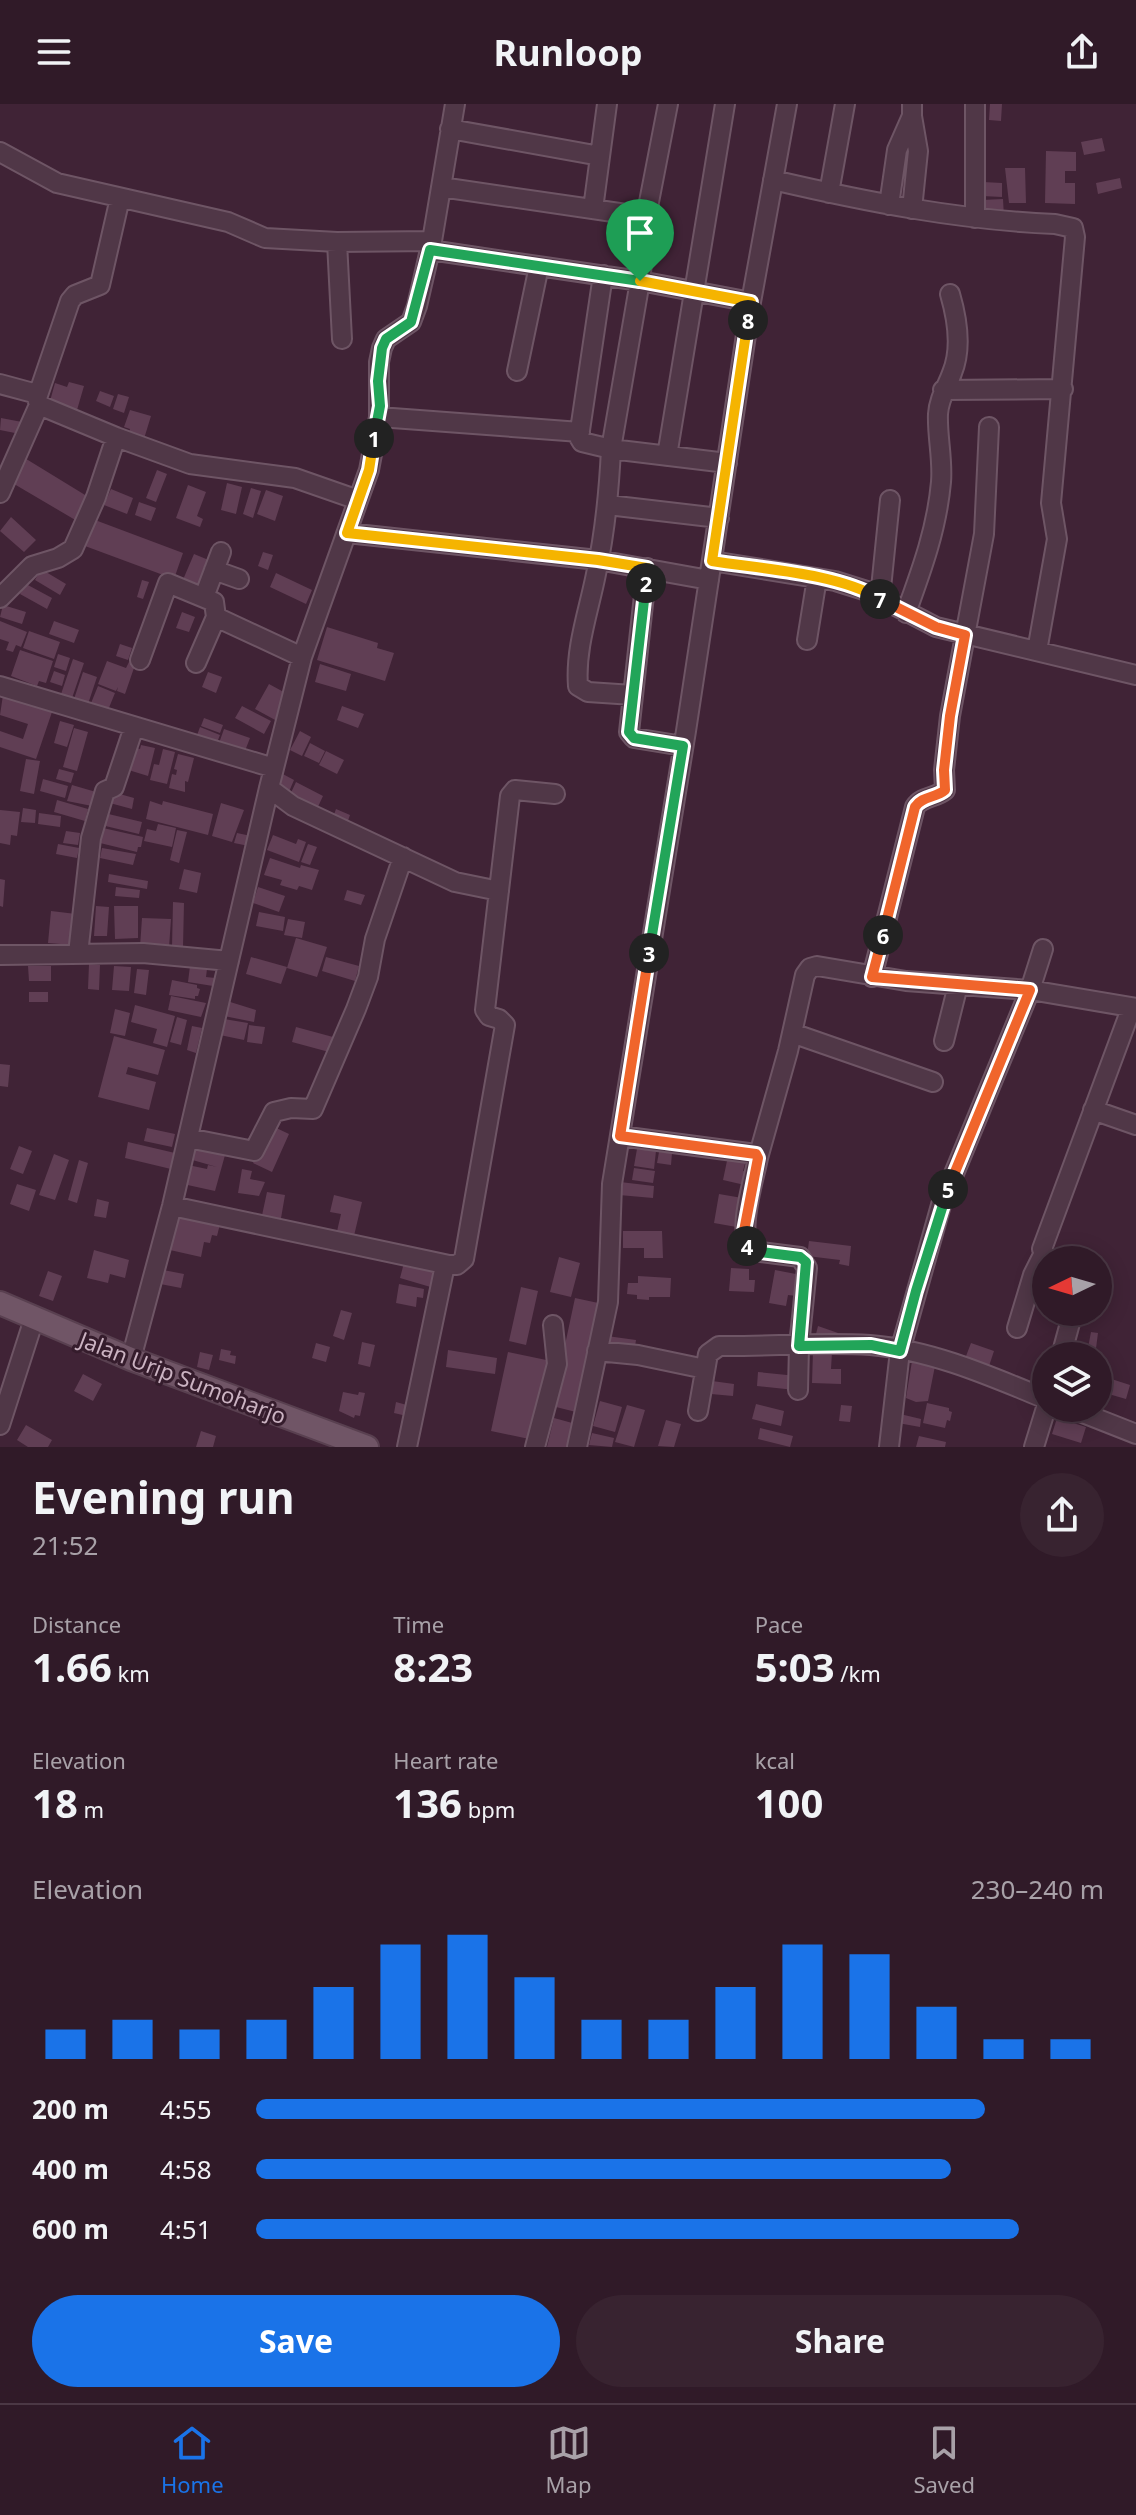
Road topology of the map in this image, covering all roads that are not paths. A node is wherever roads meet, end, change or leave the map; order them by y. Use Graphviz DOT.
graph roads {
  1 [pos="455,104"];
  2 [pos="607,104"];
  3 [pos="668,104"];
  4 [pos="725,104"];
  5 [pos="787,104"];
  6 [pos="845,104"];
  7 [pos="975,104"];
  8 [pos="912,110"];
  9 [pos="450,129"];
  10 [pos="0,152"];
  11 [pos="600,156"];
  12 [pos="773,180"];
  13 [pos="441,187"];
  14 [pos="829,193"];
  15 [pos="120,198"];
  16 [pos="889,205"];
  17 [pos="593,209"];
  18 [pos="912,209"];
  19 [pos="647,217"];
  20 [pos="975,218"];
  21 [pos="337,242"];
  22 [pos="431,246"];
  23 [pos="539,266"];
  24 [pos="603,275"];
  25 [pos="640,281"];
  26 [pos="694,291"];
  27 [pos="950,294"];
  28 [pos="751,302"];
  29 [pos="342,339"];
  30 [pos="517,371"];
  31 [pos="0,384"];
  32 [pos="1063,389"];
  33 [pos="943,390"];
  34 [pos="38,399"];
  35 [pos="379,417"];
  36 [pos="989,427"];
  37 [pos="580,432"];
  38 [pos="116,437"];
  39 [pos="611,449"];
  40 [pos="667,456"];
  41 [pos="727,463"];
  42 [pos="0,493"];
  43 [pos="358,500"];
  44 [pos="890,500"];
  45 [pos="608,505"];
  46 [pos="719,518"];
  47 [pos="347,533"];
  48 [pos="598,560"];
  49 [pos="647,568"];
  50 [pos="710,570"];
  51 [pos="817,578"];
  52 [pos="239,579"];
  53 [pos="204,597"];
  54 [pos="0,598"];
  55 [pos="880,598"];
  56 [pos="906,613"];
  57 [pos="216,617"];
  58 [pos="965,635"];
  59 [pos="807,640"];
  60 [pos="1037,651"];
  61 [pos="302,657"];
  62 [pos="140,660"];
  63 [pos="196,663"];
  64 [pos="1136,675"];
  65 [pos="0,686"];
  66 [pos="633,695"];
  67 [pos="134,727"];
  68 [pos="683,746"];
  69 [pos="274,768"];
  70 [pos="269,788"];
  71 [pos="555,794"];
  72 [pos="403,857"];
  73 [pos="499,891"];
  74 [pos="1043,949"];
  75 [pos="78,954"];
  76 [pos="0,955"];
  77 [pos="229,961"];
  78 [pos="872,977"];
  79 [pos="958,985"];
  80 [pos="1030,990"];
  81 [pos="1133,1009"];
  82 [pos="792,1033"];
  83 [pos="944,1041"];
  84 [pos="933,1082"];
  85 [pos="1093,1110"];
  86 [pos="1136,1125"];
  87 [pos="620,1136"];
  88 [pos="188,1138"];
  89 [pos="758,1158"];
  90 [pos="172,1206"];
  91 [pos="1043,1246"];
  92 [pos="445,1265"];
  93 [pos="1032,1278"];
  94 [pos="0,1303"];
  95 [pos="34,1319"];
  96 [pos="553,1325"];
  97 [pos="1017,1328"];
  98 [pos="799,1346"];
  99 [pos="597,1351"];
  100 [pos="900,1351"];
  101 [pos="131,1359"];
  102 [pos="705,1369"];
  103 [pos="798,1390"];
  104 [pos="1032,1393"];
  105 [pos="698,1411"];
  106 [pos="1042,1422"];
  107 [pos="1106,1422"];
  108 [pos="0,1425"];
  109 [pos="1136,1434"];
  110 [pos="367,1447"];
  111 [pos="407,1447"];
  112 [pos="535,1447"];
  113 [pos="577,1447"];
  114 [pos="889,1447"];
  115 [pos="1034,1447"];
  1 -- 9 [label="street"];
  2 -- 11 [label="street"];
  3 -- 19 [label="street"];
  4 -- 26 [label="street"];
  5 -- 12 [label="street"];
  6 -- 14 [label="street"];
  7 -- 20 [label="street"];
  8 -- 16 [label="street"];
  8 -- 18 [label="street"];
  9 -- 11 [label="street"];
  9 -- 13 [label="street"];
  10 -- 15 [label="street"];
  11 -- 17 [label="street"];
  12 -- 14 [label="street"];
  12 -- 28 [label="street"];
  13 -- 17 [label="street"];
  13 -- 22 [label="street"];
  14 -- 16 [label="street"];
  15 -- 21 [label="street"];
  15 -- 34 [label="street"];
  16 -- 18 [label="street"];
  17 -- 19 [label="street"];
  18 -- 20 [label="street"];
  19 -- 25 [label="street"];
  20 -- 32 [label="street"];
  21 -- 22 [label="street"];
  21 -- 29 [label="street"];
  22 -- 23 [label="street"];
  22 -- 35 [label="street"];
  23 -- 24 [label="street"];
  23 -- 30 [label="street"];
  24 -- 25 [label="street"];
  24 -- 37 [label="street"];
  25 -- 26 [label="street"];
  25 -- 39 [label="street"];
  26 -- 28 [label="street"];
  26 -- 40 [label="street"];
  27 -- 33 [label="street"];
  28 -- 41 [label="street"];
  31 -- 34 [label="street"];
  32 -- 33 [label="street"];
  32 -- 60 [label="street"];
  33 -- 56 [label="street"];
  34 -- 38 [label="street"];
  34 -- 42 [label="street"];
  35 -- 37 [label="street"];
  35 -- 43 [label="street"];
  36 -- 58 [label="street"];
  37 -- 39 [label="street"];
  38 -- 43 [label="street"];
  38 -- 54 [label="street"];
  39 -- 40 [label="street"];
  39 -- 45 [label="street"];
  40 -- 41 [label="street"];
  41 -- 46 [label="street"];
  43 -- 47 [label="street"];
  44 -- 55 [label="street"];
  45 -- 46 [label="street"];
  45 -- 48 [label="street"];
  46 -- 50 [label="street"];
  47 -- 48 [label="street"];
  47 -- 61 [label="street"];
  48 -- 49 [label="street"];
  48 -- 66 [label="street"];
  49 -- 50 [label="street"];
  49 -- 66 [label="street"];
  50 -- 51 [label="street"];
  50 -- 68 [label="street"];
  51 -- 55 [label="street"];
  51 -- 59 [label="street"];
  52 -- 53 [label="street"];
  53 -- 57 [label="street"];
  53 -- 62 [label="street"];
  55 -- 56 [label="street"];
  56 -- 58 [label="street"];
  57 -- 61 [label="street"];
  57 -- 63 [label="street"];
  58 -- 60 [label="street"];
  58 -- 78 [label="street"];
  60 -- 64 [label="street"];
  61 -- 69 [label="street"];
  65 -- 67 [label="street"];
  66 -- 68 [label="street"];
  67 -- 69 [label="street"];
  67 -- 75 [label="street"];
  68 -- 87 [label="street"];
  69 -- 70 [label="street"];
  70 -- 72 [label="street"];
  70 -- 77 [label="street"];
  71 -- 73 [label="street"];
  72 -- 73 [label="street"];
  72 -- 88 [label="street"];
  73 -- 92 [label="street"];
  74 -- 80 [label="street"];
  75 -- 76 [label="street"];
  75 -- 77 [label="street"];
  77 -- 88 [label="street"];
  78 -- 79 [label="street"];
  78 -- 82 [label="street"];
  79 -- 80 [label="street"];
  79 -- 83 [label="street"];
  80 -- 81 [label="street"];
  80 -- 100 [label="street"];
  81 -- 85 [label="street"];
  82 -- 84 [label="street"];
  82 -- 89 [label="street"];
  85 -- 86 [label="street"];
  85 -- 91 [label="street"];
  87 -- 89 [label="street"];
  87 -- 99 [label="street"];
  88 -- 90 [label="street"];
  89 -- 98 [label="street"];
  90 -- 92 [label="street"];
  90 -- 101 [label="street"];
  92 -- 111 [label="street"];
  93 -- 97 [label="street"];
  94 -- 95 [label="main road, Jalan Urip Sumoharjo"];
  95 -- 101 [label="main road, Jalan Urip Sumoharjo"];
  95 -- 108 [label="street"];
  96 -- 112 [label="street"];
  98 -- 100 [label="street"];
  98 -- 102 [label="street"];
  98 -- 103 [label="street"];
  99 -- 102 [label="street"];
  99 -- 113 [label="street"];
  100 -- 104 [label="street"];
  100 -- 114 [label="street"];
  101 -- 110 [label="main road, Jalan Urip Sumoharjo"];
  102 -- 105 [label="street"];
  106 -- 115 [label="street"];
  107 -- 109 [label="street"];
}
